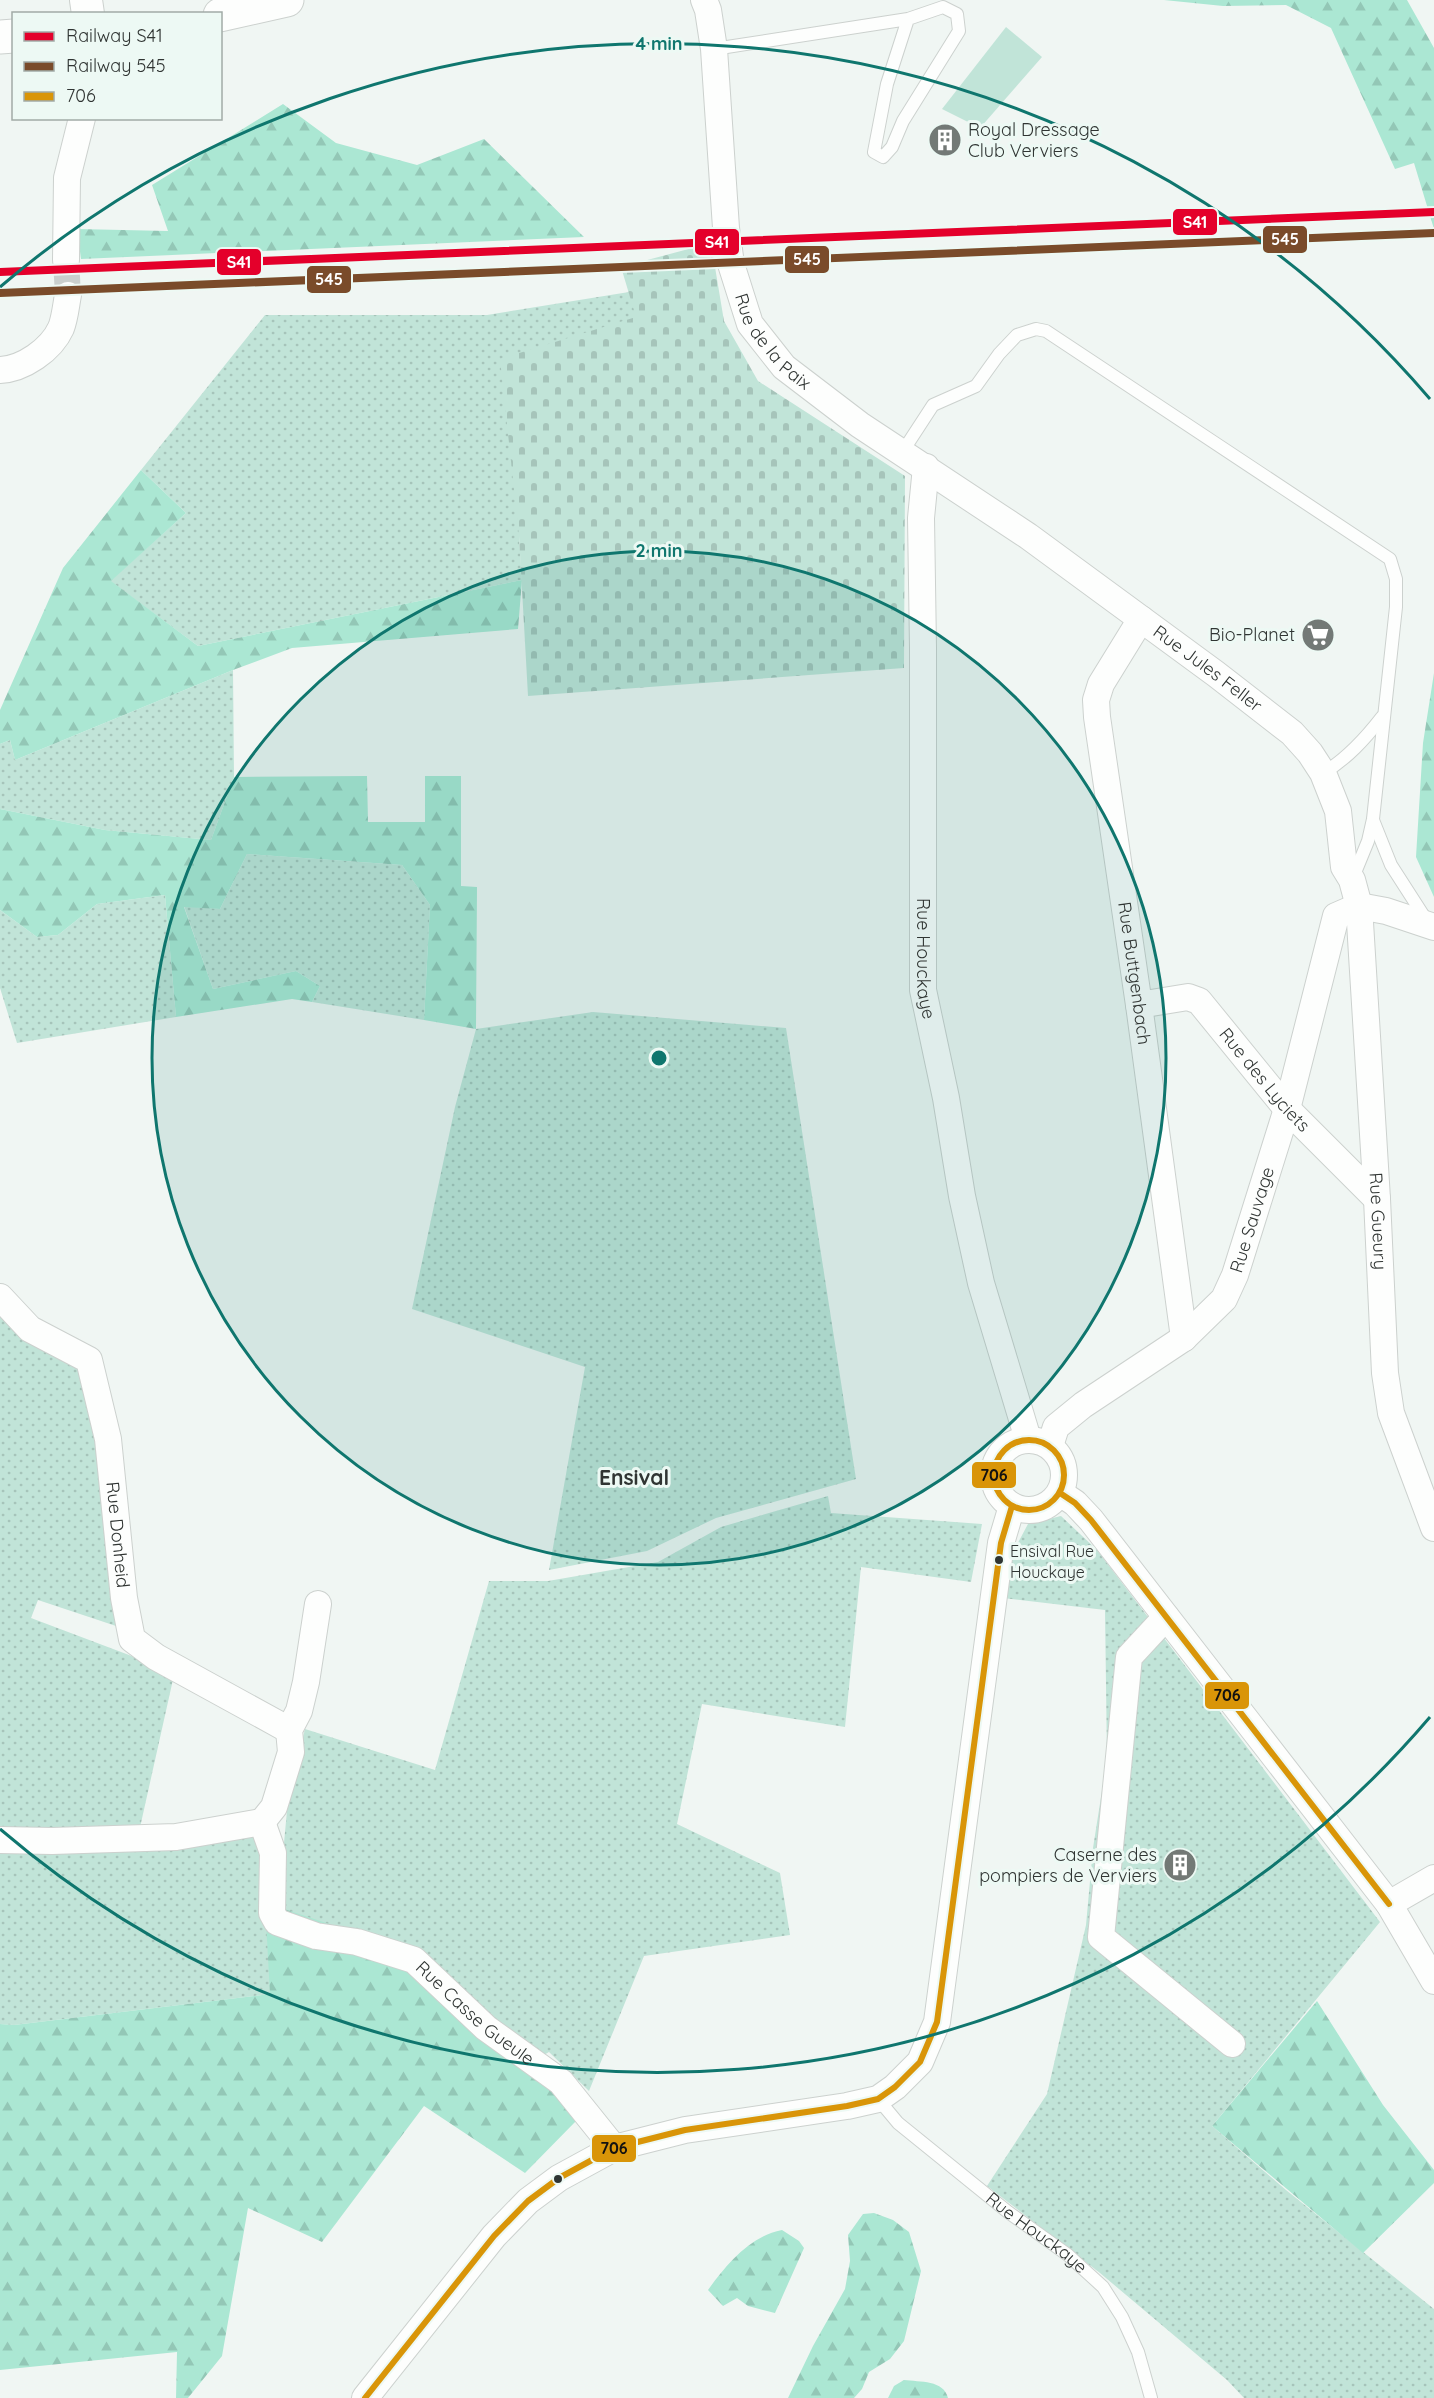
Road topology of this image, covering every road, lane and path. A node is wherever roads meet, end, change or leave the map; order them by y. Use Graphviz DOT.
graph roads {
  1 [pos="287,0"];
  2 [pos="704,0"];
  3 [pos="222,15"];
  4 [pos="909,19"];
  5 [pos="714,49"];
  6 [pos="82,120"];
  7 [pos="66,260"];
  8 [pos="68,295"];
  9 [pos="0,370"];
  10 [pos="903,452"];
  11 [pos="926,467"];
  12 [pos="1141,619"];
  13 [pos="1383,716"];
  14 [pos="1323,773"];
  15 [pos="1373,819"];
  16 [pos="1348,874"];
  17 [pos="1347,911"];
  18 [pos="1432,926"];
  19 [pos="1139,1005"];
  20 [pos="1287,1109"];
  21 [pos="1377,1199"];
  22 [pos="0,1297"];
  23 [pos="1184,1338"];
  24 [pos="1039,1442"];
  25 [pos="1060,1493"];
  26 [pos="1429,1502"];
  27 [pos="1012,1506"];
  28 [pos="1434,1528"];
  29 [pos="318,1604"];
  30 [pos="1166,1617"];
  31 [pos="289,1730"];
  32 [pos="262,1822"];
  33 [pos="0,1840"];
  34 [pos="1434,1878"];
  35 [pos="1389,1904"];
  36 [pos="1434,1981"];
  37 [pos="1232,2044"];
  38 [pos="878,2099"];
  39 [pos="614,2148"];
  40 [pos="365,2398"];
  41 [pos="1151,2398"];
  1 -- 3 [label="main road"];
  2 -- 5 [label="street, Rue de la Paix"];
  4 -- 4 [label="lane"];
  4 -- 5 [label="lane"];
  5 -- 10 [label="street, Rue de la Paix"];
  6 -- 7 [label="street"];
  8 -- 9 [label="street"];
  10 -- 11 [label="street, Rue Jules Feller"];
  10 -- 13 [label="lane"];
  11 -- 12 [label="street, Rue Jules Feller"];
  11 -- 24 [label="street, Rue Houckaye"];
  12 -- 14 [label="street, Rue Jules Feller"];
  12 -- 19 [label="street, Rue Buttgenbach"];
  13 -- 14 [label="lane"];
  13 -- 15 [label="lane"];
  14 -- 16 [label="street, Rue Jules Feller"];
  15 -- 16 [label="lane"];
  15 -- 18 [label="lane"];
  16 -- 17 [label="street, Rue Sauvage"];
  17 -- 18 [label="street"];
  17 -- 20 [label="street, Rue Sauvage"];
  17 -- 21 [label="street, Rue Gueury"];
  19 -- 20 [label="street, Rue des Lyciets"];
  19 -- 23 [label="street, Rue Buttgenbach"];
  20 -- 21 [label="street, Rue des Lyciets"];
  20 -- 23 [label="street, Rue Sauvage"];
  21 -- 26 [label="street, Rue Gueury"];
  22 -- 31 [label="street, Rue Donheid"];
  23 -- 24 [label="street, Rue Sauvage"];
  24 -- 25 [label="street"];
  24 -- 27 [label="street"];
  25 -- 27 [label="street"];
  25 -- 30 [label="street"];
  26 -- 28 [label="street, Rue Gueury"];
  27 -- 38 [label="street"];
  29 -- 31 [label="street"];
  30 -- 35 [label="street"];
  30 -- 37 [label="street"];
  31 -- 32 [label="street"];
  32 -- 33 [label="street"];
  32 -- 39 [label="street, Rue Casse Gueule"];
  34 -- 35 [label="street"];
  35 -- 36 [label="street"];
  38 -- 39 [label="street"];
  38 -- 41 [label="lane, Rue Houckaye"];
  39 -- 40 [label="street"];
}
